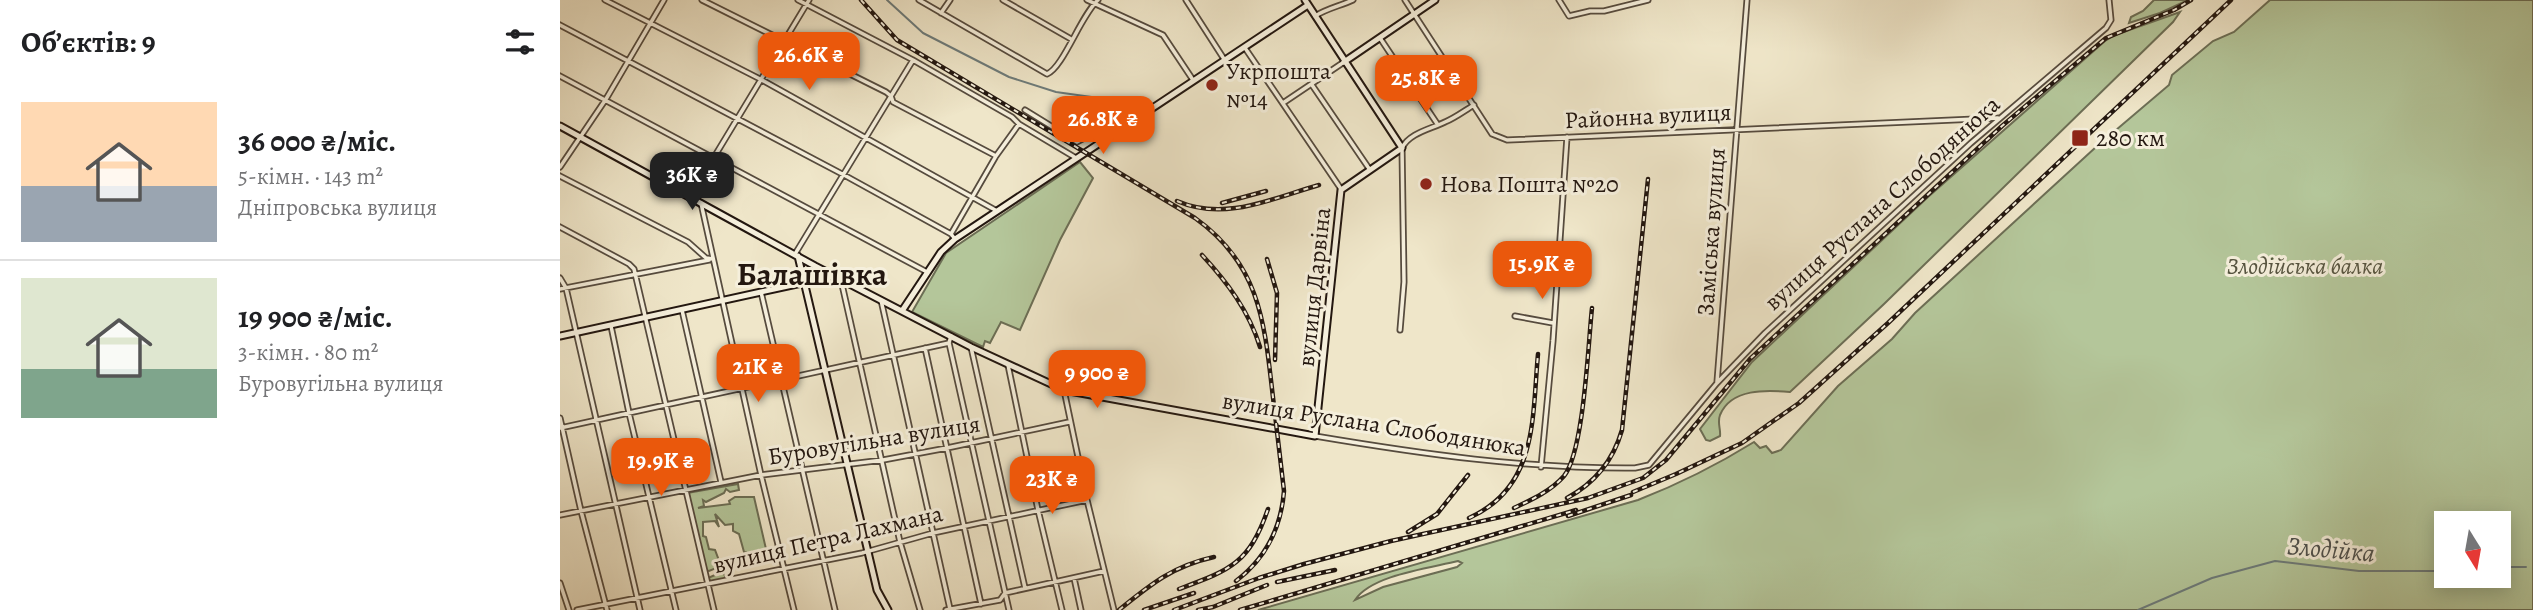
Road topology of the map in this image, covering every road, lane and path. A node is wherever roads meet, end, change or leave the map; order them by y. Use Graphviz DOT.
graph roads {
  1 [pos="605,0"];
  2 [pos="664,0"];
  3 [pos="702,0"];
  4 [pos="799,0"];
  5 [pos="919,0"];
  6 [pos="950,0"];
  7 [pos="1003,0"];
  8 [pos="1087,0"];
  9 [pos="1098,0"];
  10 [pos="1186,0"];
  11 [pos="1353,0"];
  12 [pos="1405,0"];
  13 [pos="1435,0"];
  14 [pos="1559,0"];
  15 [pos="1648,0"];
  16 [pos="1747,0"];
  17 [pos="2109,0"];
  18 [pos="808,2"];
  19 [pos="1307,2"];
  20 [pos="1093,4"];
  21 [pos="941,13"];
  22 [pos="1415,14"];
  23 [pos="1315,16"];
  24 [pos="649,23"];
  25 [pos="560,25"];
  26 [pos="1380,38"];
  27 [pos="1071,39"];
  28 [pos="783,41"];
  29 [pos="1244,46"];
  30 [pos="1224,59"];
  31 [pos="913,60"];
  32 [pos="628,62"];
  33 [pos="1344,62"];
  34 [pos="560,76"];
  35 [pos="760,79"];
  36 [pos="1193,80"];
  37 [pos="1312,85"];
  38 [pos="891,96"];
  39 [pos="606,99"];
  40 [pos="1283,103"];
  41 [pos="1474,105"];
  42 [pos="1025,110"];
  43 [pos="2000,118"];
  44 [pos="738,119"];
  45 [pos="1018,124"];
  46 [pos="1438,125"];
  47 [pos="560,126"];
  48 [pos="1735,129"];
  49 [pos="1116,132"];
  50 [pos="581,137"];
  51 [pos="867,137"];
  52 [pos="1567,137"];
  53 [pos="1402,148"];
  54 [pos="996,156"];
  55 [pos="714,157"];
  56 [pos="1076,158"];
  57 [pos="560,167"];
  58 [pos="1370,170"];
  59 [pos="844,175"];
  60 [pos="560,176"];
  61 [pos="1341,190"];
  62 [pos="973,196"];
  63 [pos="690,197"];
  64 [pos="701,202"];
  65 [pos="997,211"];
  66 [pos="820,214"];
  67 [pos="560,227"];
  68 [pos="953,237"];
  69 [pos="797,255"];
  70 [pos="713,259"];
  71 [pos="927,272"];
  72 [pos="635,275"];
  73 [pos="838,277"];
  74 [pos="560,278"];
  75 [pos="804,282"];
  76 [pos="566,288"];
  77 [pos="560,289"];
  78 [pos="761,292"];
  79 [pos="881,300"];
  80 [pos="722,301"];
  81 [pos="682,310"];
  82 [pos="902,311"];
  83 [pos="1515,316"];
  84 [pos="645,318"];
  85 [pos="1553,323"];
  86 [pos="611,326"];
  87 [pos="1400,330"];
  88 [pos="576,333"];
  89 [pos="560,337"];
  90 [pos="950,340"];
  91 [pos="971,347"];
  92 [pos="925,348"];
  93 [pos="892,355"];
  94 [pos="860,362"];
  95 [pos="1008,365"];
  96 [pos="825,370"];
  97 [pos="782,380"];
  98 [pos="1717,383"];
  99 [pos="742,388"];
  100 [pos="1064,390"];
  101 [pos="701,397"];
  102 [pos="665,405"];
  103 [pos="629,413"];
  104 [pos="560,418"];
  105 [pos="596,420"];
  106 [pos="1069,422"];
  107 [pos="561,428"];
  108 [pos="1022,432"];
  109 [pos="1315,436"];
  110 [pos="991,439"];
  111 [pos="971,443"];
  112 [pos="947,448"];
  113 [pos="915,453"];
  114 [pos="883,460"];
  115 [pos="848,464"];
  116 [pos="1541,467"];
  117 [pos="802,470"];
  118 [pos="761,475"];
  119 [pos="721,483"];
  120 [pos="685,490"];
  121 [pos="648,496"];
  122 [pos="1087,500"];
  123 [pos="615,503"];
  124 [pos="1038,510"];
  125 [pos="581,511"];
  126 [pos="560,515"];
  127 [pos="1009,516"];
  128 [pos="988,520"];
  129 [pos="966,526"];
  130 [pos="933,533"];
  131 [pos="901,542"];
  132 [pos="867,551"];
  133 [pos="824,561"];
  134 [pos="784,568"];
  135 [pos="1104,571"];
  136 [pos="1074,578"];
  137 [pos="1055,582"];
  138 [pos="560,583"];
  139 [pos="708,585"];
  140 [pos="1025,588"];
  141 [pos="671,592"];
  142 [pos="1005,593"];
  143 [pos="562,598"];
  144 [pos="637,598"];
  145 [pos="981,604"];
  146 [pos="606,607"];
  147 [pos="885,609"];
  148 [pos="569,610"];
  149 [pos="577,610"];
  150 [pos="640,610"];
  151 [pos="676,610"];
  152 [pos="714,610"];
  153 [pos="794,610"];
  154 [pos="835,610"];
  155 [pos="920,610"];
  156 [pos="948,610"];
  157 [pos="1009,610"];
  158 [pos="1062,610"];
  159 [pos="1081,610"];
  160 [pos="1114,610"];
  1 -- 24 [label="street"];
  2 -- 24 [label="street"];
  3 -- 28 [label="street"];
  4 -- 18 [label="street"];
  5 -- 21 [label="street"];
  6 -- 21 [label="street"];
  7 -- 27 [label="street"];
  8 -- 20 [label="street"];
  9 -- 20 [label="street"];
  10 -- 30 [label="street"];
  11 -- 23 [label="street"];
  12 -- 22 [label="street"];
  13 -- 22 [label="street"];
  14 -- 15 [label="street"];
  16 -- 48 [label="street, Заміська вулиця"];
  17 -- 43 [label="street, вулиця Руслана Слободянюка"];
  18 -- 28 [label="street"];
  18 -- 31 [label="street"];
  19 -- 23 [label="street"];
  19 -- 29 [label="street"];
  20 -- 27 [label="street"];
  20 -- 36 [label="street"];
  21 -- 27 [label="street"];
  22 -- 26 [label="street"];
  22 -- 41 [label="street"];
  23 -- 33 [label="street"];
  24 -- 32 [label="street"];
  24 -- 35 [label="street"];
  25 -- 32 [label="street"];
  26 -- 33 [label="street"];
  26 -- 46 [label="street"];
  28 -- 35 [label="street"];
  28 -- 38 [label="street"];
  29 -- 30 [label="street"];
  29 -- 40 [label="street, вулиця Дарвіна"];
  30 -- 36 [label="street"];
  31 -- 38 [label="street"];
  31 -- 45 [label="street"];
  32 -- 39 [label="street"];
  32 -- 44 [label="street"];
  33 -- 37 [label="street"];
  33 -- 53 [label="street"];
  34 -- 39 [label="street"];
  35 -- 44 [label="street"];
  35 -- 51 [label="street"];
  36 -- 49 [label="street"];
  37 -- 40 [label="street"];
  37 -- 58 [label="street"];
  38 -- 51 [label="street"];
  38 -- 54 [label="street"];
  39 -- 50 [label="street"];
  39 -- 55 [label="street"];
  40 -- 61 [label="street, вулиця Дарвіна"];
  41 -- 46 [label="street"];
  41 -- 52 [label="street, Районна вулиця"];
  42 -- 49 [label="street"];
  43 -- 48 [label="street, Районна вулиця"];
  43 -- 98 [label="street, вулиця Руслана Слободянюка"];
  44 -- 55 [label="street"];
  44 -- 59 [label="street"];
  45 -- 54 [label="street"];
  45 -- 56 [label="street"];
  46 -- 53 [label="street"];
  47 -- 50 [label="street, вулиця Руслана Слободянюка"];
  48 -- 52 [label="street, Районна вулиця"];
  48 -- 98 [label="street, Заміська вулиця"];
  49 -- 56 [label="street"];
  50 -- 57 [label="street"];
  50 -- 63 [label="street, вулиця Руслана Слободянюка"];
  51 -- 59 [label="street"];
  51 -- 62 [label="street"];
  52 -- 85 [label="street"];
  53 -- 58 [label="street"];
  53 -- 87 [label="street"];
  54 -- 62 [label="street"];
  55 -- 63 [label="street"];
  55 -- 66 [label="street"];
  56 -- 65 [label="street"];
  58 -- 61 [label="street"];
  59 -- 66 [label="street"];
  59 -- 68 [label="street"];
  60 -- 70 [label="street"];
  61 -- 109 [label="street, вулиця Дарвіна"];
  62 -- 65 [label="street"];
  62 -- 68 [label="street"];
  63 -- 64 [label="street, вулиця Руслана Слободянюка"];
  64 -- 69 [label="street, вулиця Руслана Слободянюка"];
  64 -- 70 [label="street"];
  65 -- 68 [label="street"];
  66 -- 69 [label="street"];
  66 -- 71 [label="street"];
  67 -- 72 [label="street"];
  68 -- 71 [label="street"];
  69 -- 73 [label="street, вулиця Руслана Слободянюка"];
  69 -- 75 [label="street"];
  70 -- 72 [label="street"];
  70 -- 80 [label="street"];
  71 -- 82 [label="street"];
  72 -- 76 [label="street"];
  72 -- 84 [label="street"];
  73 -- 75 [label="street"];
  73 -- 79 [label="street, вулиця Руслана Слободянюка"];
  73 -- 94 [label="street"];
  74 -- 76 [label="street"];
  75 -- 78 [label="street"];
  75 -- 96 [label="street"];
  76 -- 77 [label="street"];
  76 -- 88 [label="street"];
  78 -- 80 [label="street"];
  78 -- 97 [label="street"];
  79 -- 82 [label="street, вулиця Руслана Слободянюка"];
  79 -- 93 [label="street"];
  80 -- 81 [label="street"];
  80 -- 99 [label="street"];
  81 -- 84 [label="street"];
  81 -- 101 [label="street"];
  82 -- 90 [label="street, вулиця Руслана Слободянюка"];
  83 -- 85 [label="street"];
  84 -- 86 [label="street"];
  84 -- 102 [label="street"];
  85 -- 116 [label="street"];
  86 -- 88 [label="street"];
  86 -- 103 [label="street"];
  88 -- 89 [label="street"];
  88 -- 105 [label="street"];
  90 -- 91 [label="street, вулиця Руслана Слободянюка"];
  90 -- 92 [label="street"];
  90 -- 111 [label="street"];
  91 -- 95 [label="street, вулиця Руслана Слободянюка"];
  91 -- 110 [label="street"];
  92 -- 93 [label="street"];
  92 -- 112 [label="street"];
  93 -- 94 [label="street"];
  93 -- 113 [label="street"];
  94 -- 96 [label="street"];
  94 -- 114 [label="street"];
  95 -- 100 [label="street, вулиця Руслана Слободянюка"];
  95 -- 108 [label="street"];
  96 -- 97 [label="street"];
  96 -- 115 [label="street"];
  97 -- 99 [label="street"];
  97 -- 117 [label="street"];
  98 -- 116 [label="street, вулиця Руслана Слободянюка"];
  99 -- 101 [label="street"];
  99 -- 118 [label="street"];
  100 -- 106 [label="street"];
  100 -- 109 [label="street, вулиця Руслана Слободянюка"];
  101 -- 102 [label="street"];
  101 -- 119 [label="street"];
  102 -- 103 [label="street"];
  102 -- 120 [label="street"];
  103 -- 105 [label="street"];
  103 -- 121 [label="street"];
  104 -- 107 [label="street"];
  105 -- 107 [label="street"];
  105 -- 123 [label="street"];
  106 -- 108 [label="street, Буровугільна вулиця"];
  106 -- 122 [label="street"];
  107 -- 125 [label="street"];
  108 -- 110 [label="street, Буровугільна вулиця"];
  108 -- 124 [label="street"];
  109 -- 116 [label="street, вулиця Руслана Слободянюка"];
  110 -- 111 [label="street, Буровугільна вулиця"];
  110 -- 127 [label="street"];
  111 -- 112 [label="street, Буровугільна вулиця"];
  111 -- 128 [label="street"];
  112 -- 113 [label="street, Буровугільна вулиця"];
  112 -- 129 [label="street"];
  113 -- 114 [label="street, Буровугільна вулиця"];
  113 -- 130 [label="street"];
  114 -- 115 [label="street, Буровугільна вулиця"];
  114 -- 131 [label="street"];
  115 -- 117 [label="street, Буровугільна вулиця"];
  115 -- 132 [label="street"];
  117 -- 118 [label="street, Буровугільна вулиця"];
  117 -- 133 [label="street"];
  118 -- 119 [label="street, Буровугільна вулиця"];
  118 -- 134 [label="street"];
  119 -- 120 [label="street, Буровугільна вулиця"];
  120 -- 121 [label="street, Буровугільна вулиця"];
  120 -- 139 [label="street"];
  121 -- 123 [label="street, Буровугільна вулиця"];
  121 -- 141 [label="street"];
  122 -- 124 [label="street, вулиця Петра Лахмана"];
  122 -- 135 [label="street"];
  123 -- 125 [label="street, Буровугільна вулиця"];
  123 -- 144 [label="street"];
  124 -- 127 [label="street, вулиця Петра Лахмана"];
  124 -- 137 [label="street"];
  125 -- 126 [label="street, Буровугільна вулиця"];
  125 -- 146 [label="street"];
  127 -- 128 [label="street, вулиця Петра Лахмана"];
  127 -- 140 [label="street"];
  128 -- 129 [label="street, вулиця Петра Лахмана"];
  128 -- 142 [label="street"];
  129 -- 130 [label="street, вулиця Петра Лахмана"];
  129 -- 145 [label="street"];
  130 -- 131 [label="street, вулиця Петра Лахмана"];
  130 -- 156 [label="street"];
  131 -- 132 [label="street, вулиця Петра Лахмана"];
  131 -- 155 [label="street"];
  132 -- 133 [label="street, вулиця Петра Лахмана"];
  132 -- 147 [label="street"];
  133 -- 134 [label="street, вулиця Петра Лахмана"];
  133 -- 154 [label="street"];
  134 -- 139 [label="street, вулиця Петра Лахмана"];
  134 -- 153 [label="street"];
  135 -- 136 [label="street"];
  135 -- 160 [label="street"];
  136 -- 137 [label="street"];
  136 -- 159 [label="street"];
  137 -- 140 [label="street"];
  137 -- 158 [label="street"];
  138 -- 143 [label="street"];
  139 -- 141 [label="street, вулиця Петра Лахмана"];
  139 -- 152 [label="street"];
  140 -- 142 [label="street"];
  141 -- 144 [label="street, вулиця Петра Лахмана"];
  141 -- 151 [label="street"];
  142 -- 145 [label="street"];
  142 -- 157 [label="street"];
  143 -- 148 [label="street"];
  144 -- 146 [label="street, вулиця Петра Лахмана"];
  144 -- 150 [label="street"];
  145 -- 156 [label="street"];
  146 -- 149 [label="street, вулиця Петра Лахмана"];
}
